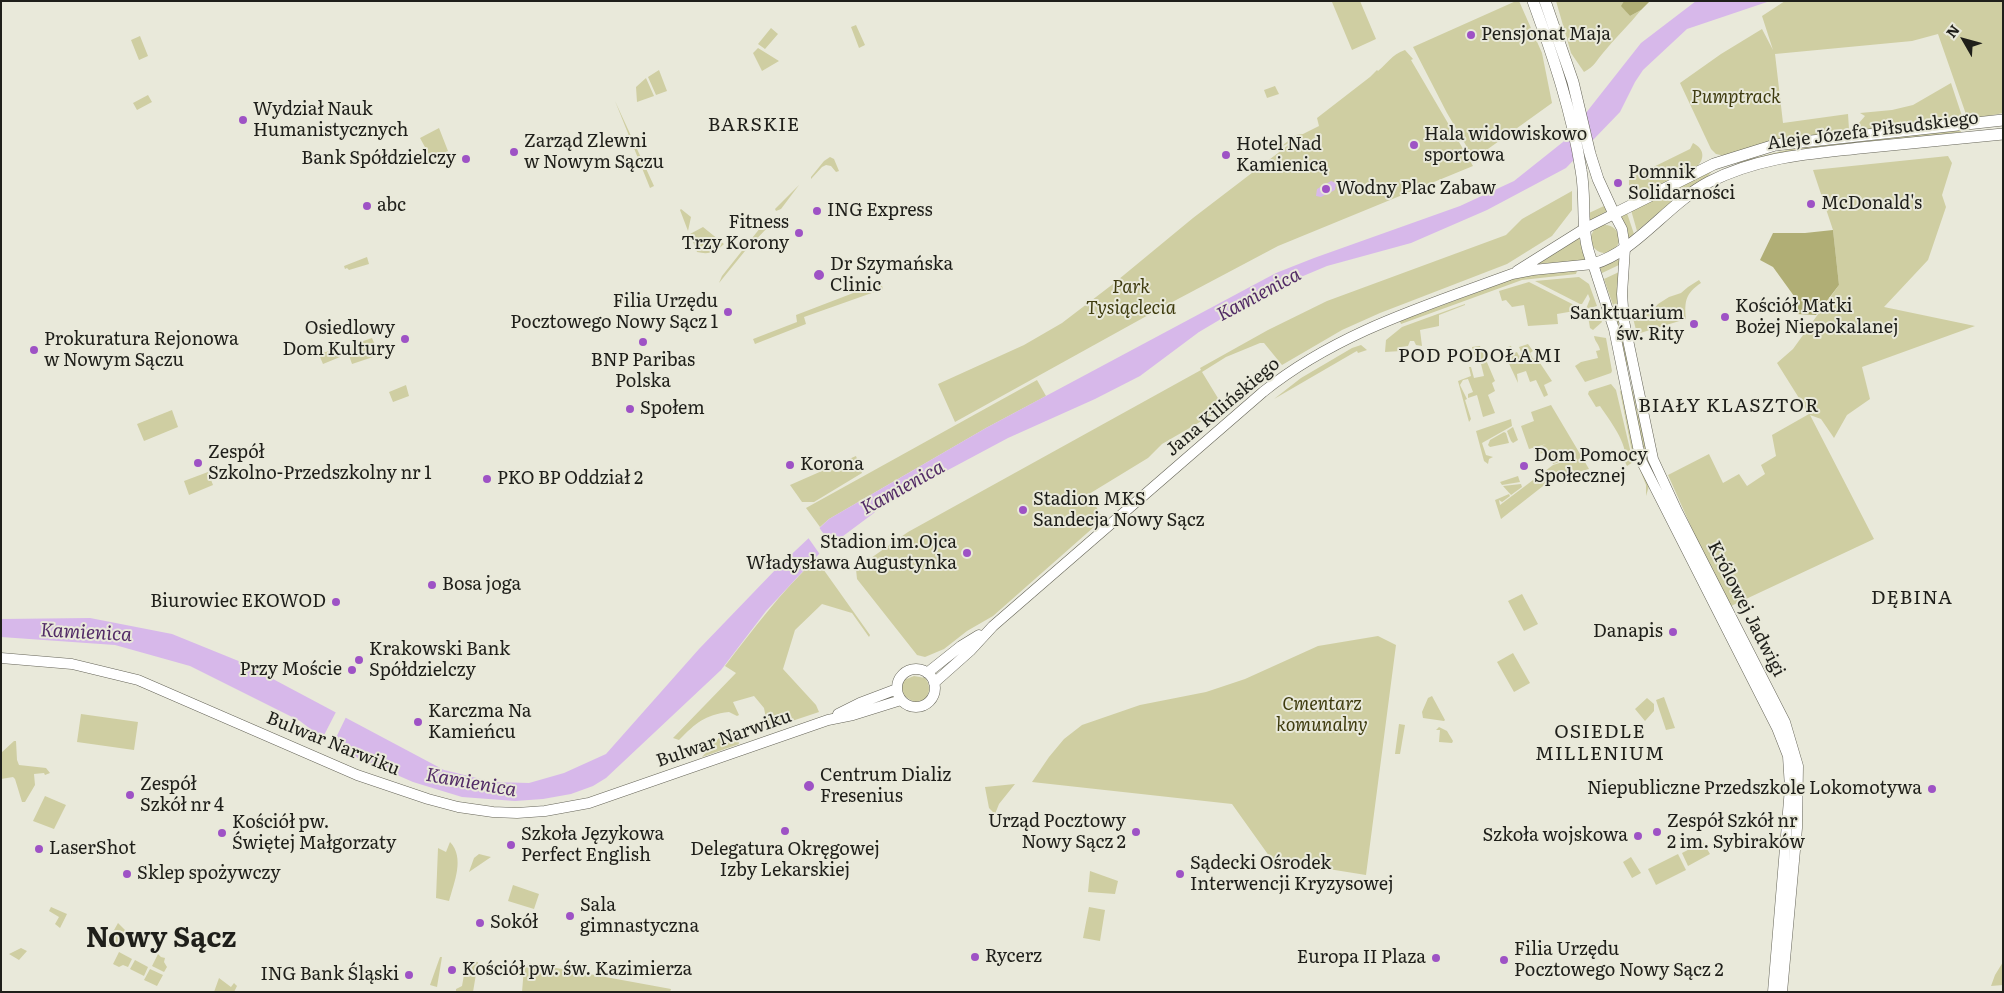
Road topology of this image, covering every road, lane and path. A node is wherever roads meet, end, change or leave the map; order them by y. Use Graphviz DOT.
graph roads {
  1 [pos="1533,1"];
  2 [pos="1545,1"];
  3 [pos="2003,120"];
  4 [pos="1966,124"];
  5 [pos="2003,134"];
  6 [pos="1967,138"];
  7 [pos="1614,214"];
  8 [pos="1584,229"];
  9 [pos="1625,248"];
  10 [pos="1593,264"];
  11 [pos="1512,274"];
  12 [pos="993,626"];
  13 [pos="1,658"];
  14 [pos="927,673"];
  15 [pos="934,683"];
  16 [pos="897,689"];
  17 [pos="901,700"];
  18 [pos="828,720"];
  19 [pos="1773,992"];
  20 [pos="1782,992"];
  1 -- 8 [label="main road"];
  2 -- 7 [label="main road"];
  3 -- 4 [label="main road, Aleje Józefa Piłsudskiego"];
  4 -- 6 [label="main road"];
  4 -- 7 [label="main road, Aleje Józefa Piłsudskiego"];
  5 -- 6 [label="main road, Aleje Józefa Piłsudskiego"];
  6 -- 9 [label="main road, Aleje Józefa Piłsudskiego"];
  7 -- 8 [label="main road, Jana Kilińskiego"];
  7 -- 9 [label="main road, Królowej Jadwigi"];
  8 -- 10 [label="main road"];
  8 -- 11 [label="main road, Jana Kilińskiego"];
  9 -- 10 [label="main road, Aleje Józefa Piłsudskiego"];
  9 -- 20 [label="main road, Królowej Jadwigi"];
  10 -- 11 [label="main road, Jana Kilińskiego"];
  10 -- 19 [label="main road, Królowej Jadwigi"];
  11 -- 12 [label="main road, Jana Kilińskiego"];
  12 -- 14 [label="main road, Jana Kilińskiego"];
  12 -- 15 [label="main road, Jana Kilińskiego"];
  13 -- 18 [label="main road, Bulwar Narwiku"];
  14 -- 15 [label="main road"];
  14 -- 16 [label="main road"];
  15 -- 17 [label="main road"];
  16 -- 17 [label="main road"];
  16 -- 18 [label="main road, Bulwar Narwiku"];
  17 -- 18 [label="main road, Bulwar Narwiku"];
}
